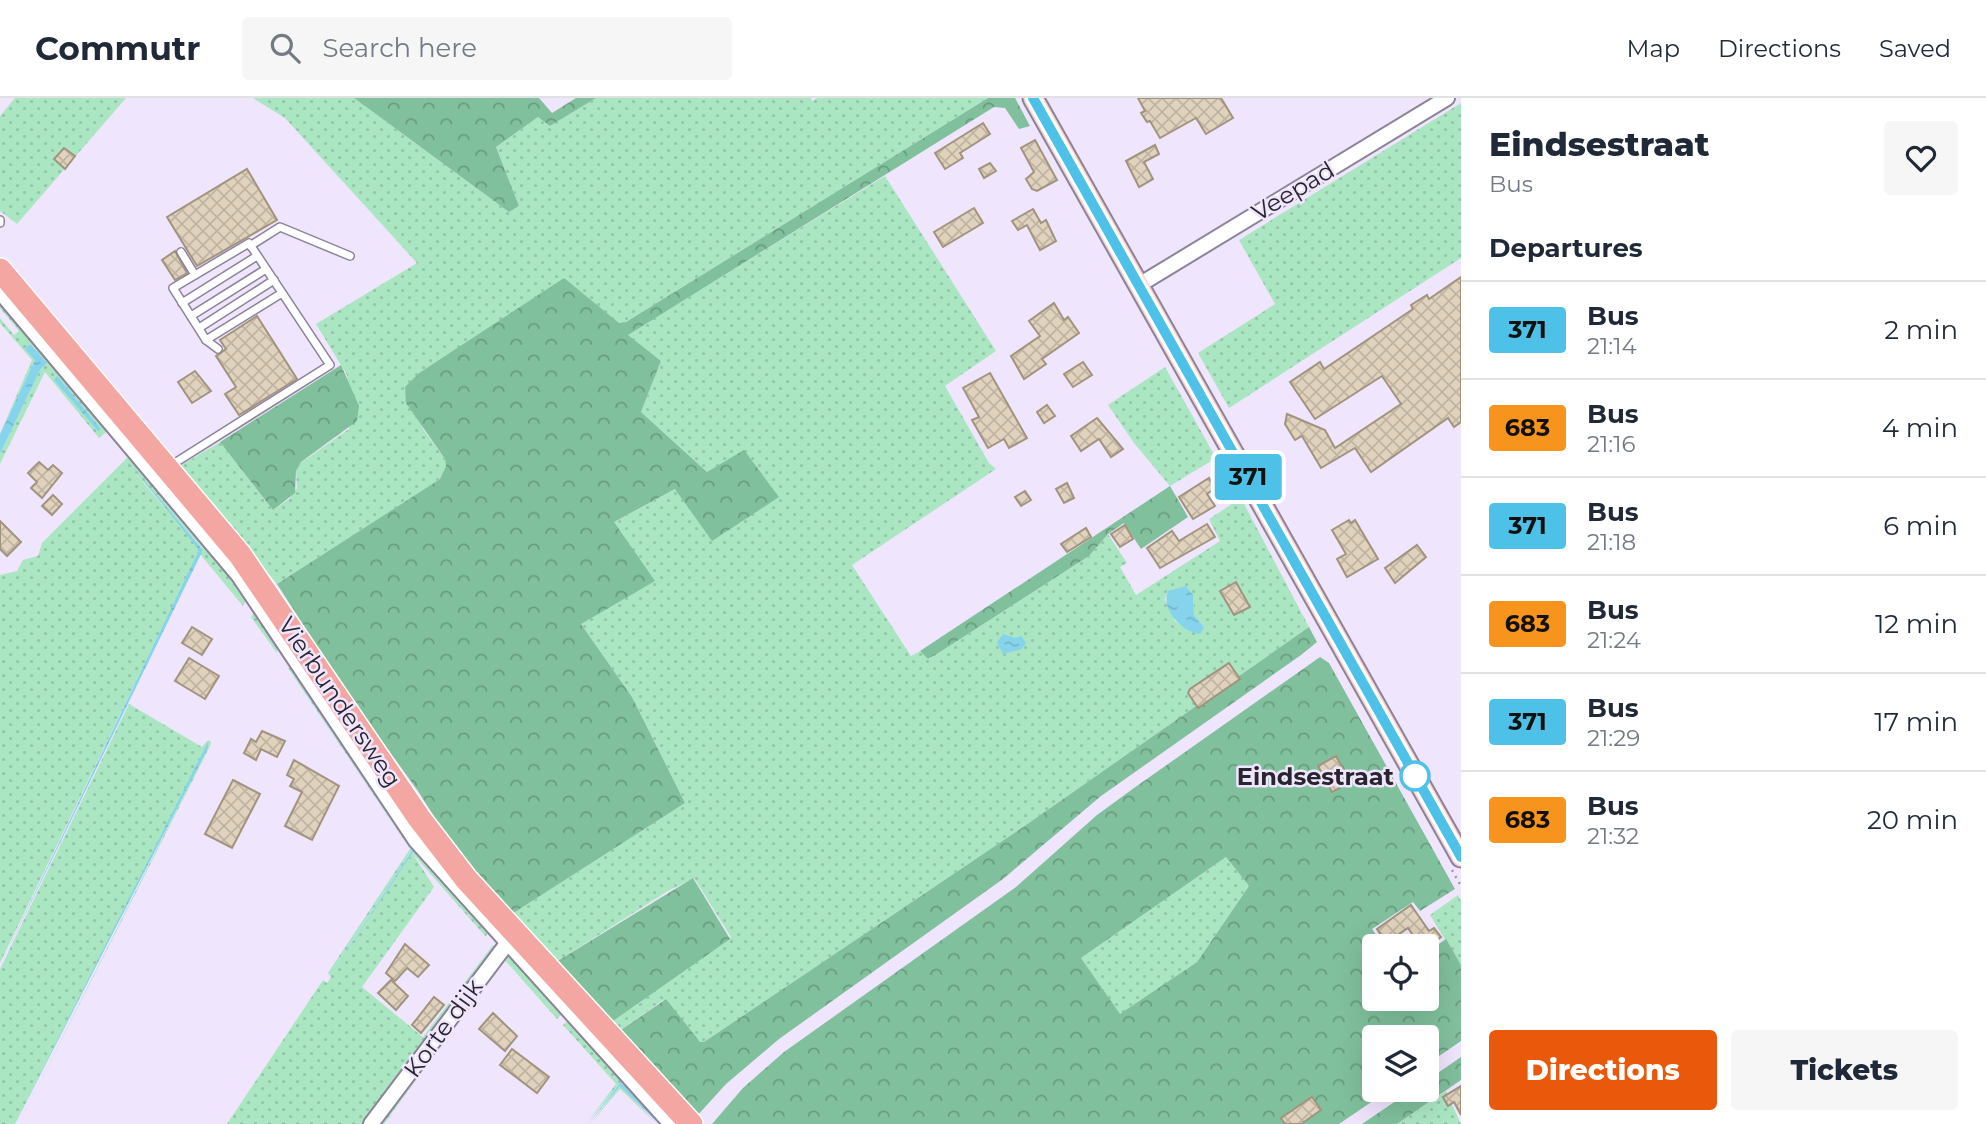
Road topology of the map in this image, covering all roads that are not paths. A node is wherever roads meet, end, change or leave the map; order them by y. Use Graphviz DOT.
graph roads {
  1 [pos="1034,98"];
  2 [pos="1447,98"];
  3 [pos="250,246"];
  4 [pos="181,252"];
  5 [pos="257,256"];
  6 [pos="350,256"];
  7 [pos="266,268"];
  8 [pos="0,270"];
  9 [pos="195,275"];
  10 [pos="274,281"];
  11 [pos="1139,285"];
  12 [pos="0,292"];
  13 [pos="282,293"];
  14 [pos="182,303"];
  15 [pos="191,316"];
  16 [pos="199,328"];
  17 [pos="206,340"];
  18 [pos="218,349"];
  19 [pos="167,468"];
  20 [pos="1461,857"];
  21 [pos="511,938"];
  22 [pos="371,1124"];
  23 [pos="671,1124"];
  24 [pos="691,1124"];
  1 -- 11 [label="street"];
  2 -- 11 [label="street, Veepad"];
  3 -- 5 [label="lane"];
  3 -- 6 [label="lane"];
  3 -- 9 [label="lane"];
  4 -- 9 [label="lane"];
  5 -- 7 [label="lane"];
  5 -- 14 [label="lane"];
  7 -- 10 [label="lane"];
  7 -- 15 [label="lane"];
  8 -- 19 [label="main road, Vierbundersweg"];
  9 -- 14 [label="lane"];
  10 -- 13 [label="lane"];
  10 -- 16 [label="lane"];
  11 -- 20 [label="street"];
  12 -- 21 [label="street, Vierbundersweg"];
  13 -- 17 [label="lane"];
  13 -- 19 [label="lane"];
  14 -- 15 [label="lane"];
  15 -- 16 [label="lane"];
  16 -- 17 [label="lane"];
  17 -- 18 [label="lane"];
  19 -- 21 [label="main road, Vierbundersweg"];
  21 -- 22 [label="street, Korte dijk"];
  21 -- 23 [label="street, Vierbundersweg"];
  21 -- 24 [label="main road, Vierbundersweg"];
}
